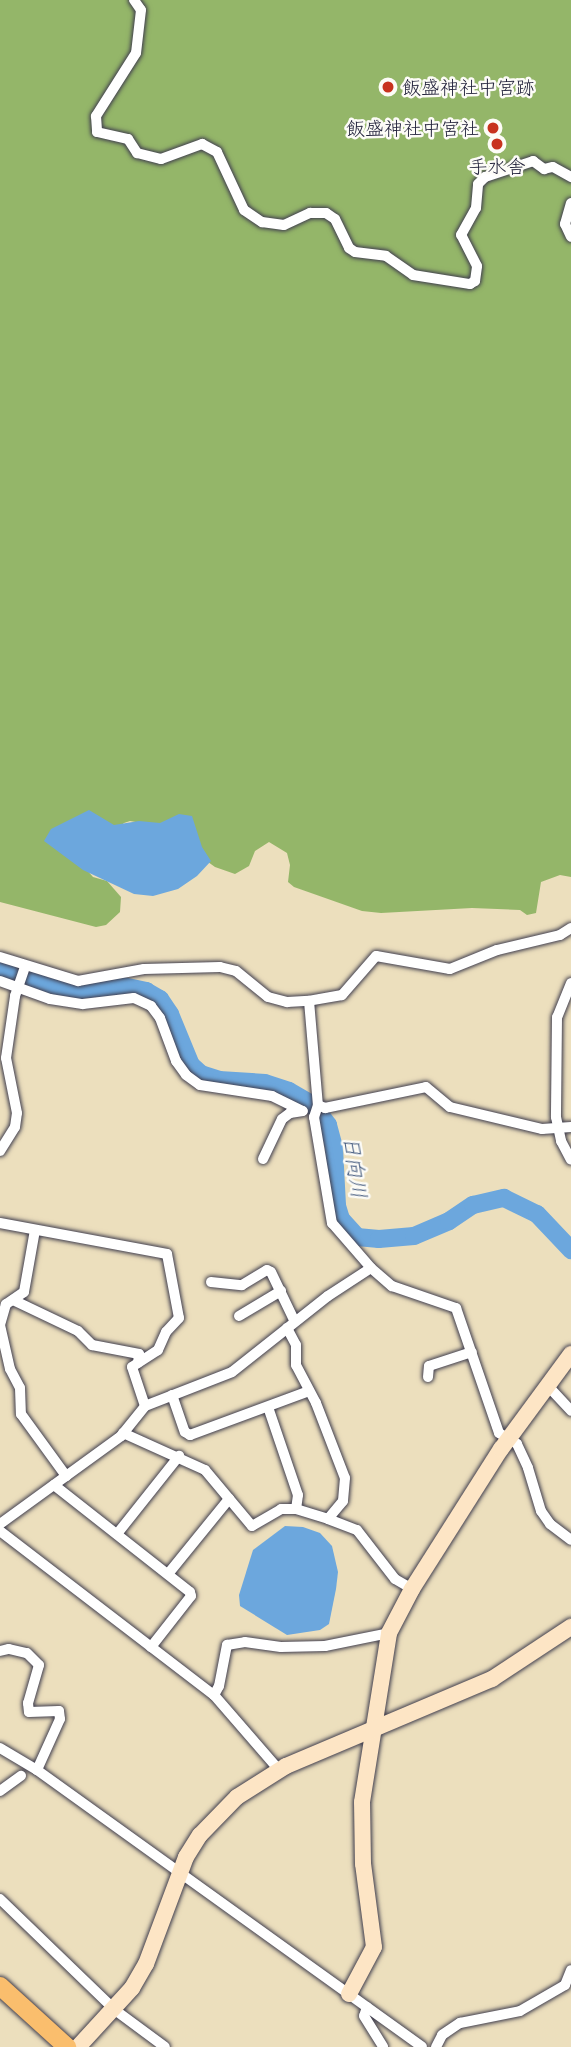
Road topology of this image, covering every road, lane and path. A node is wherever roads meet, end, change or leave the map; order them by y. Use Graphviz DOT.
graph roads {
  1 [pos="134,0"];
  2 [pos="544,169"];
  3 [pos="571,177"];
  4 [pos="551,180"];
  5 [pos="571,203"];
  6 [pos="571,237"];
  7 [pos="571,928"];
  8 [pos="0,957"];
  9 [pos="25,967"];
  10 [pos="0,981"];
  11 [pos="571,983"];
  12 [pos="17,989"];
  13 [pos="309,1000"];
  14 [pos="318,1104"];
  15 [pos="303,1111"];
  16 [pos="314,1117"];
  17 [pos="571,1127"];
  18 [pos="559,1129"];
  19 [pos="0,1151"];
  20 [pos="262,1159"];
  21 [pos="571,1160"];
  22 [pos="0,1223"];
  23 [pos="34,1230"];
  24 [pos="371,1268"];
  25 [pos="211,1282"];
  26 [pos="281,1291"];
  27 [pos="13,1300"];
  28 [pos="239,1316"];
  29 [pos="291,1325"];
  30 [pos="472,1352"];
  31 [pos="571,1354"];
  32 [pos="138,1363"];
  33 [pos="428,1377"];
  34 [pos="548,1385"];
  35 [pos="309,1391"];
  36 [pos="172,1395"];
  37 [pos="145,1406"];
  38 [pos="268,1406"];
  39 [pos="571,1411"];
  40 [pos="123,1433"];
  41 [pos="509,1438"];
  42 [pos="179,1456"];
  43 [pos="66,1476"];
  44 [pos="54,1485"];
  45 [pos="229,1499"];
  46 [pos="296,1509"];
  47 [pos="328,1519"];
  48 [pos="0,1524"];
  49 [pos="0,1531"];
  50 [pos="117,1534"];
  51 [pos="571,1540"];
  52 [pos="168,1574"];
  53 [pos="412,1589"];
  54 [pos="571,1627"];
  55 [pos="389,1633"];
  56 [pos="151,1647"];
  57 [pos="0,1651"];
  58 [pos="214,1695"];
  59 [pos="372,1730"];
  60 [pos="0,1748"];
  61 [pos="37,1770"];
  62 [pos="279,1770"];
  63 [pos="21,1776"];
  64 [pos="0,1791"];
  65 [pos="178,1874"];
  66 [pos="0,1899"];
  67 [pos="571,1970"];
  68 [pos="0,1986"];
  69 [pos="349,1994"];
  70 [pos="367,2007"];
  71 [pos="115,2010"];
  72 [pos="67,2047"];
  73 [pos="78,2047"];
  74 [pos="165,2047"];
  75 [pos="383,2047"];
  76 [pos="422,2047"];
  77 [pos="436,2047"];
  1 -- 2 [label="street"];
  2 -- 3 [label="street"];
  2 -- 4 [label="street"];
  5 -- 6 [label="street"];
  7 -- 13 [label="street"];
  8 -- 9 [label="street"];
  9 -- 12 [label="street"];
  9 -- 13 [label="street"];
  10 -- 12 [label="street"];
  11 -- 18 [label="street"];
  12 -- 15 [label="street"];
  12 -- 19 [label="street"];
  13 -- 14 [label="street"];
  14 -- 16 [label="street"];
  14 -- 18 [label="street"];
  15 -- 16 [label="street"];
  15 -- 20 [label="street"];
  16 -- 24 [label="street"];
  17 -- 18 [label="street"];
  18 -- 21 [label="street"];
  22 -- 23 [label="street"];
  23 -- 27 [label="street"];
  23 -- 32 [label="street"];
  24 -- 29 [label="street"];
  24 -- 30 [label="street"];
  25 -- 26 [label="street"];
  26 -- 28 [label="street"];
  26 -- 29 [label="street"];
  27 -- 32 [label="street"];
  27 -- 43 [label="street"];
  29 -- 35 [label="street"];
  29 -- 36 [label="street"];
  30 -- 33 [label="street"];
  30 -- 41 [label="street"];
  31 -- 34 [label="street"];
  32 -- 37 [label="street"];
  34 -- 39 [label="street"];
  34 -- 41 [label="street"];
  35 -- 38 [label="street"];
  35 -- 47 [label="street"];
  36 -- 37 [label="street"];
  36 -- 38 [label="street"];
  37 -- 40 [label="street"];
  38 -- 46 [label="street"];
  40 -- 42 [label="street"];
  40 -- 43 [label="street"];
  41 -- 51 [label="street"];
  41 -- 53 [label="street"];
  42 -- 45 [label="street"];
  42 -- 50 [label="street"];
  43 -- 44 [label="street"];
  44 -- 48 [label="street"];
  44 -- 50 [label="street"];
  45 -- 46 [label="street"];
  45 -- 52 [label="street"];
  46 -- 47 [label="street"];
  47 -- 53 [label="street"];
  49 -- 56 [label="street"];
  50 -- 52 [label="street"];
  52 -- 56 [label="street"];
  53 -- 55 [label="street"];
  54 -- 59 [label="street"];
  55 -- 58 [label="street"];
  55 -- 59 [label="street"];
  56 -- 58 [label="street"];
  57 -- 61 [label="street"];
  58 -- 62 [label="street"];
  59 -- 62 [label="street"];
  59 -- 69 [label="street"];
  60 -- 61 [label="street"];
  61 -- 65 [label="street"];
  62 -- 65 [label="street"];
  63 -- 64 [label="street"];
  65 -- 69 [label="street"];
  65 -- 71 [label="street"];
  66 -- 71 [label="street"];
  67 -- 77 [label="street"];
  68 -- 72 [label="main road"];
  69 -- 70 [label="street"];
  70 -- 75 [label="street"];
  70 -- 76 [label="street"];
  71 -- 73 [label="street"];
  71 -- 74 [label="street"];
}
